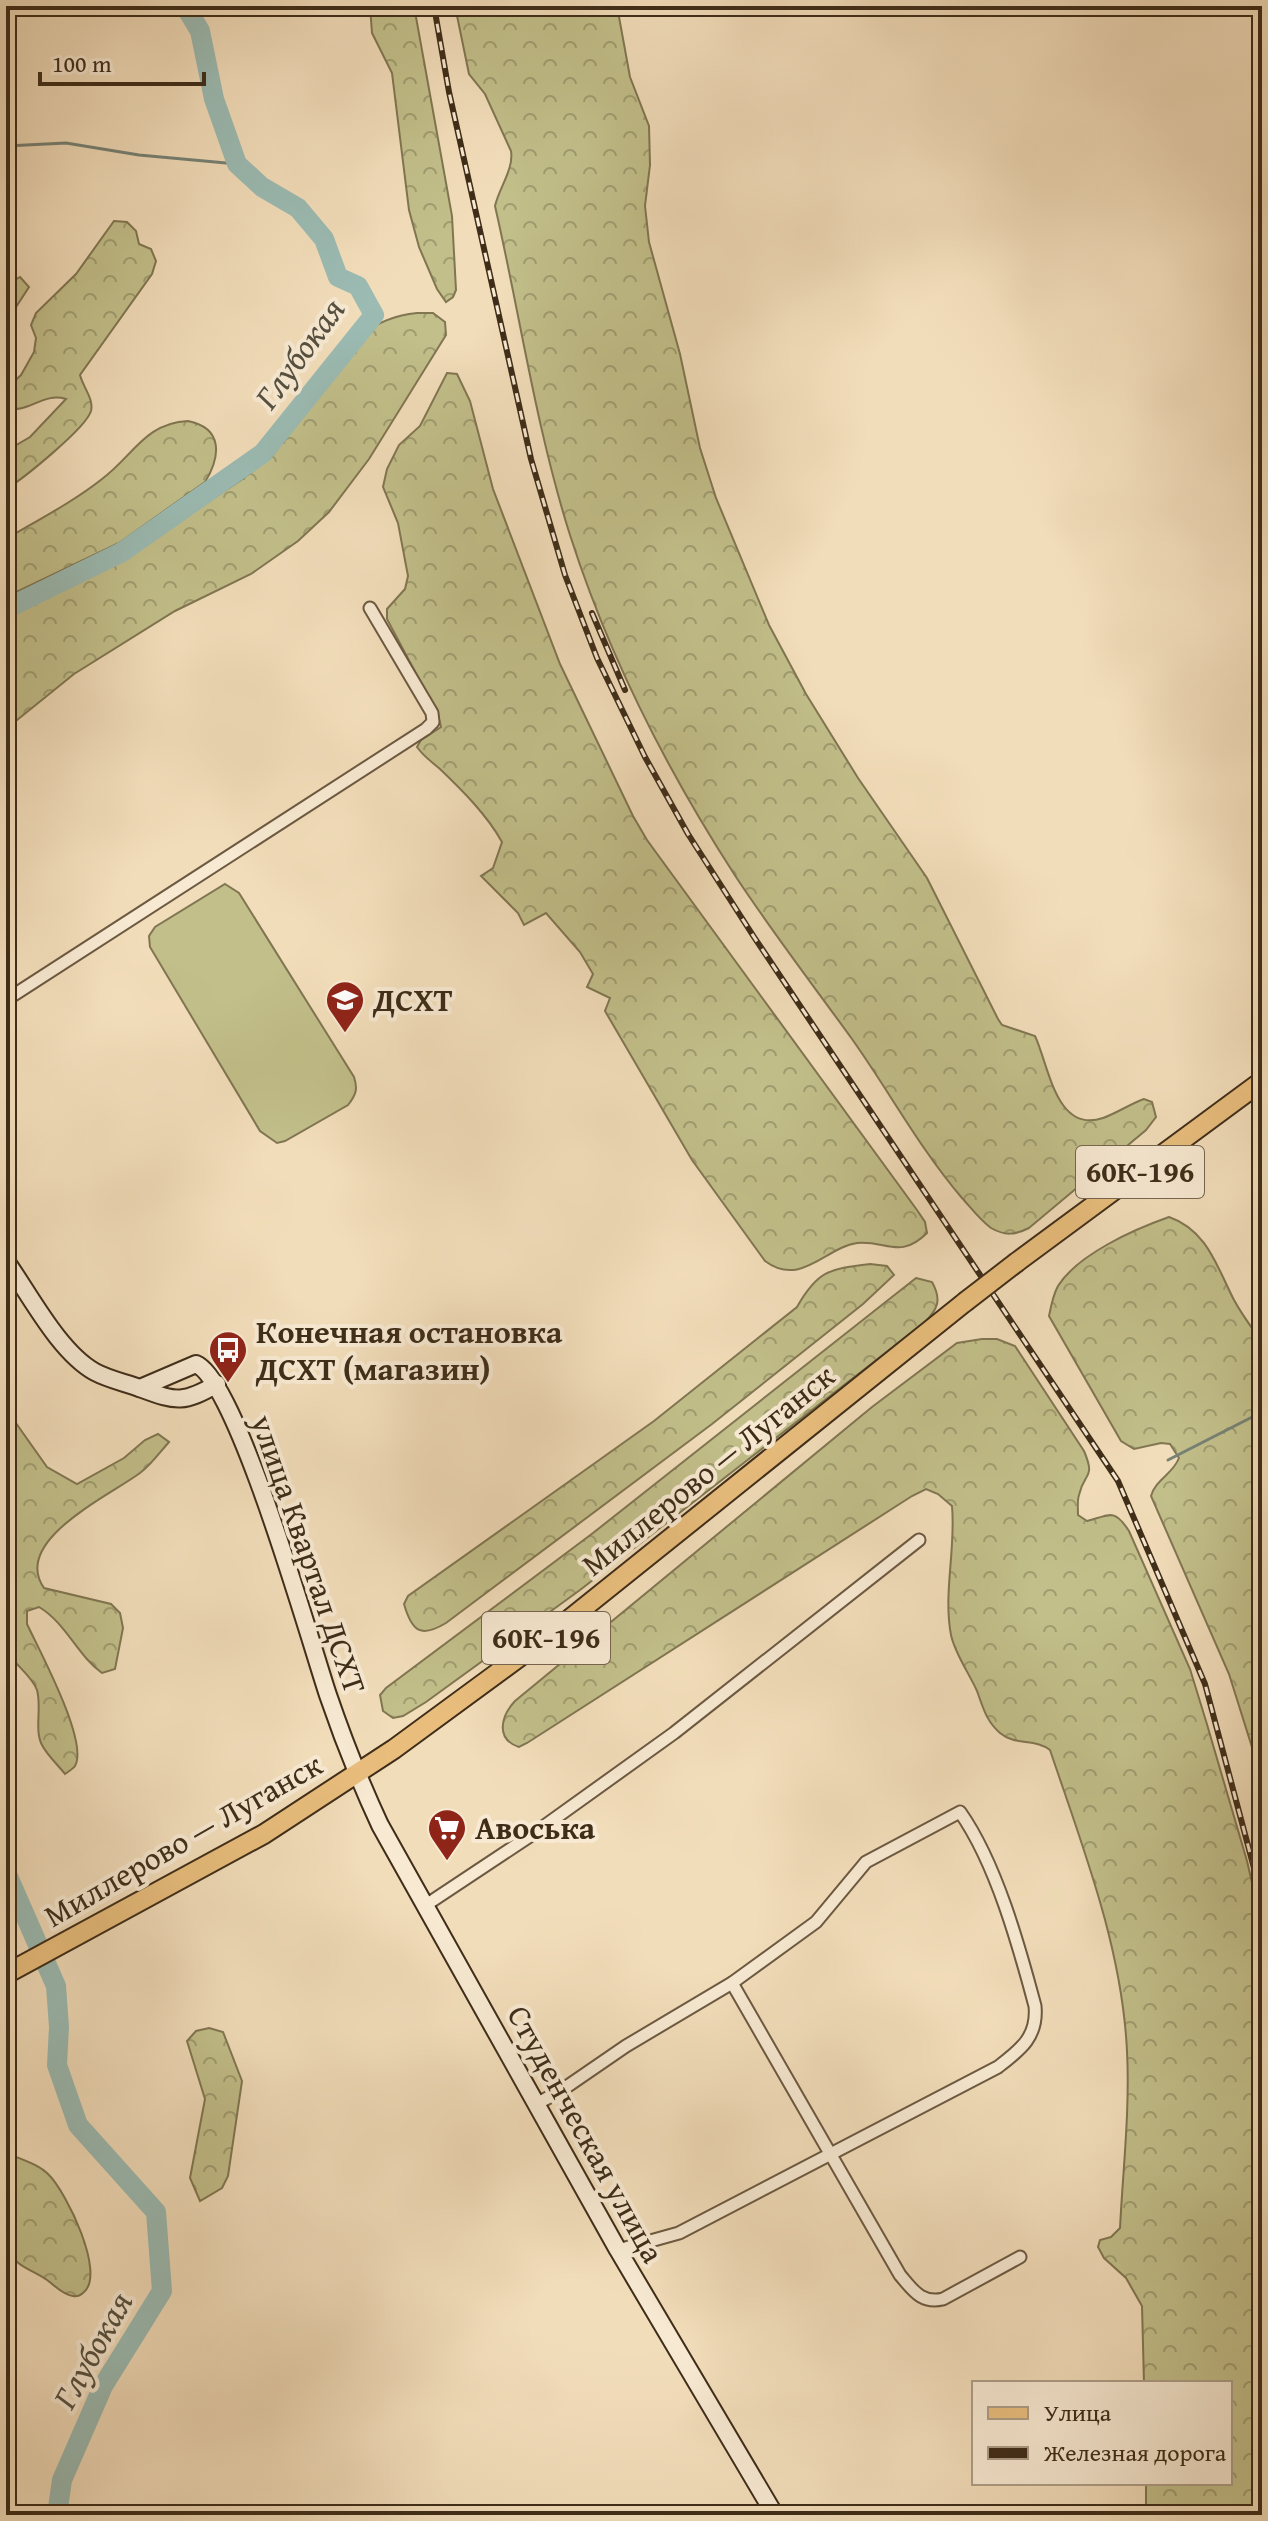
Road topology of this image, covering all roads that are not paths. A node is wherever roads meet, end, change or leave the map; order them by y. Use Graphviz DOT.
graph roads {
  1 [pos="370,608"];
  2 [pos="6,1000"];
  3 [pos="1262,1081"];
  4 [pos="6,1261"];
  5 [pos="217,1384"];
  6 [pos="140,1388"];
  7 [pos="919,1540"];
  8 [pos="357,1775"];
  9 [pos="426,1905"];
  10 [pos="6,1974"];
  11 [pos="732,1983"];
  12 [pos="536,2104"];
  13 [pos="831,2155"];
  14 [pos="618,2250"];
  15 [pos="1020,2257"];
  16 [pos="775,2515"];
  1 -- 2 [label="street"];
  3 -- 8 [label="main road, Миллерово — Луганск / 60К-196, bridge"];
  4 -- 6 [label="street, улица Квартал ДСХТ"];
  5 -- 6 [label="street, улица Квартал ДСХТ"];
  5 -- 6 [label="street"];
  5 -- 8 [label="street, улица Квартал ДСХТ"];
  7 -- 9 [label="street"];
  8 -- 9 [label="street, Студенческая улица"];
  8 -- 10 [label="main road, Миллерово — Луганск / 60К-196"];
  9 -- 12 [label="street, Студенческая улица"];
  11 -- 12 [label="street"];
  11 -- 13 [label="street"];
  11 -- 13 [label="street"];
  12 -- 14 [label="street, Студенческая улица"];
  13 -- 14 [label="street"];
  13 -- 15 [label="street"];
  14 -- 16 [label="street, Студенческая улица"];
}
